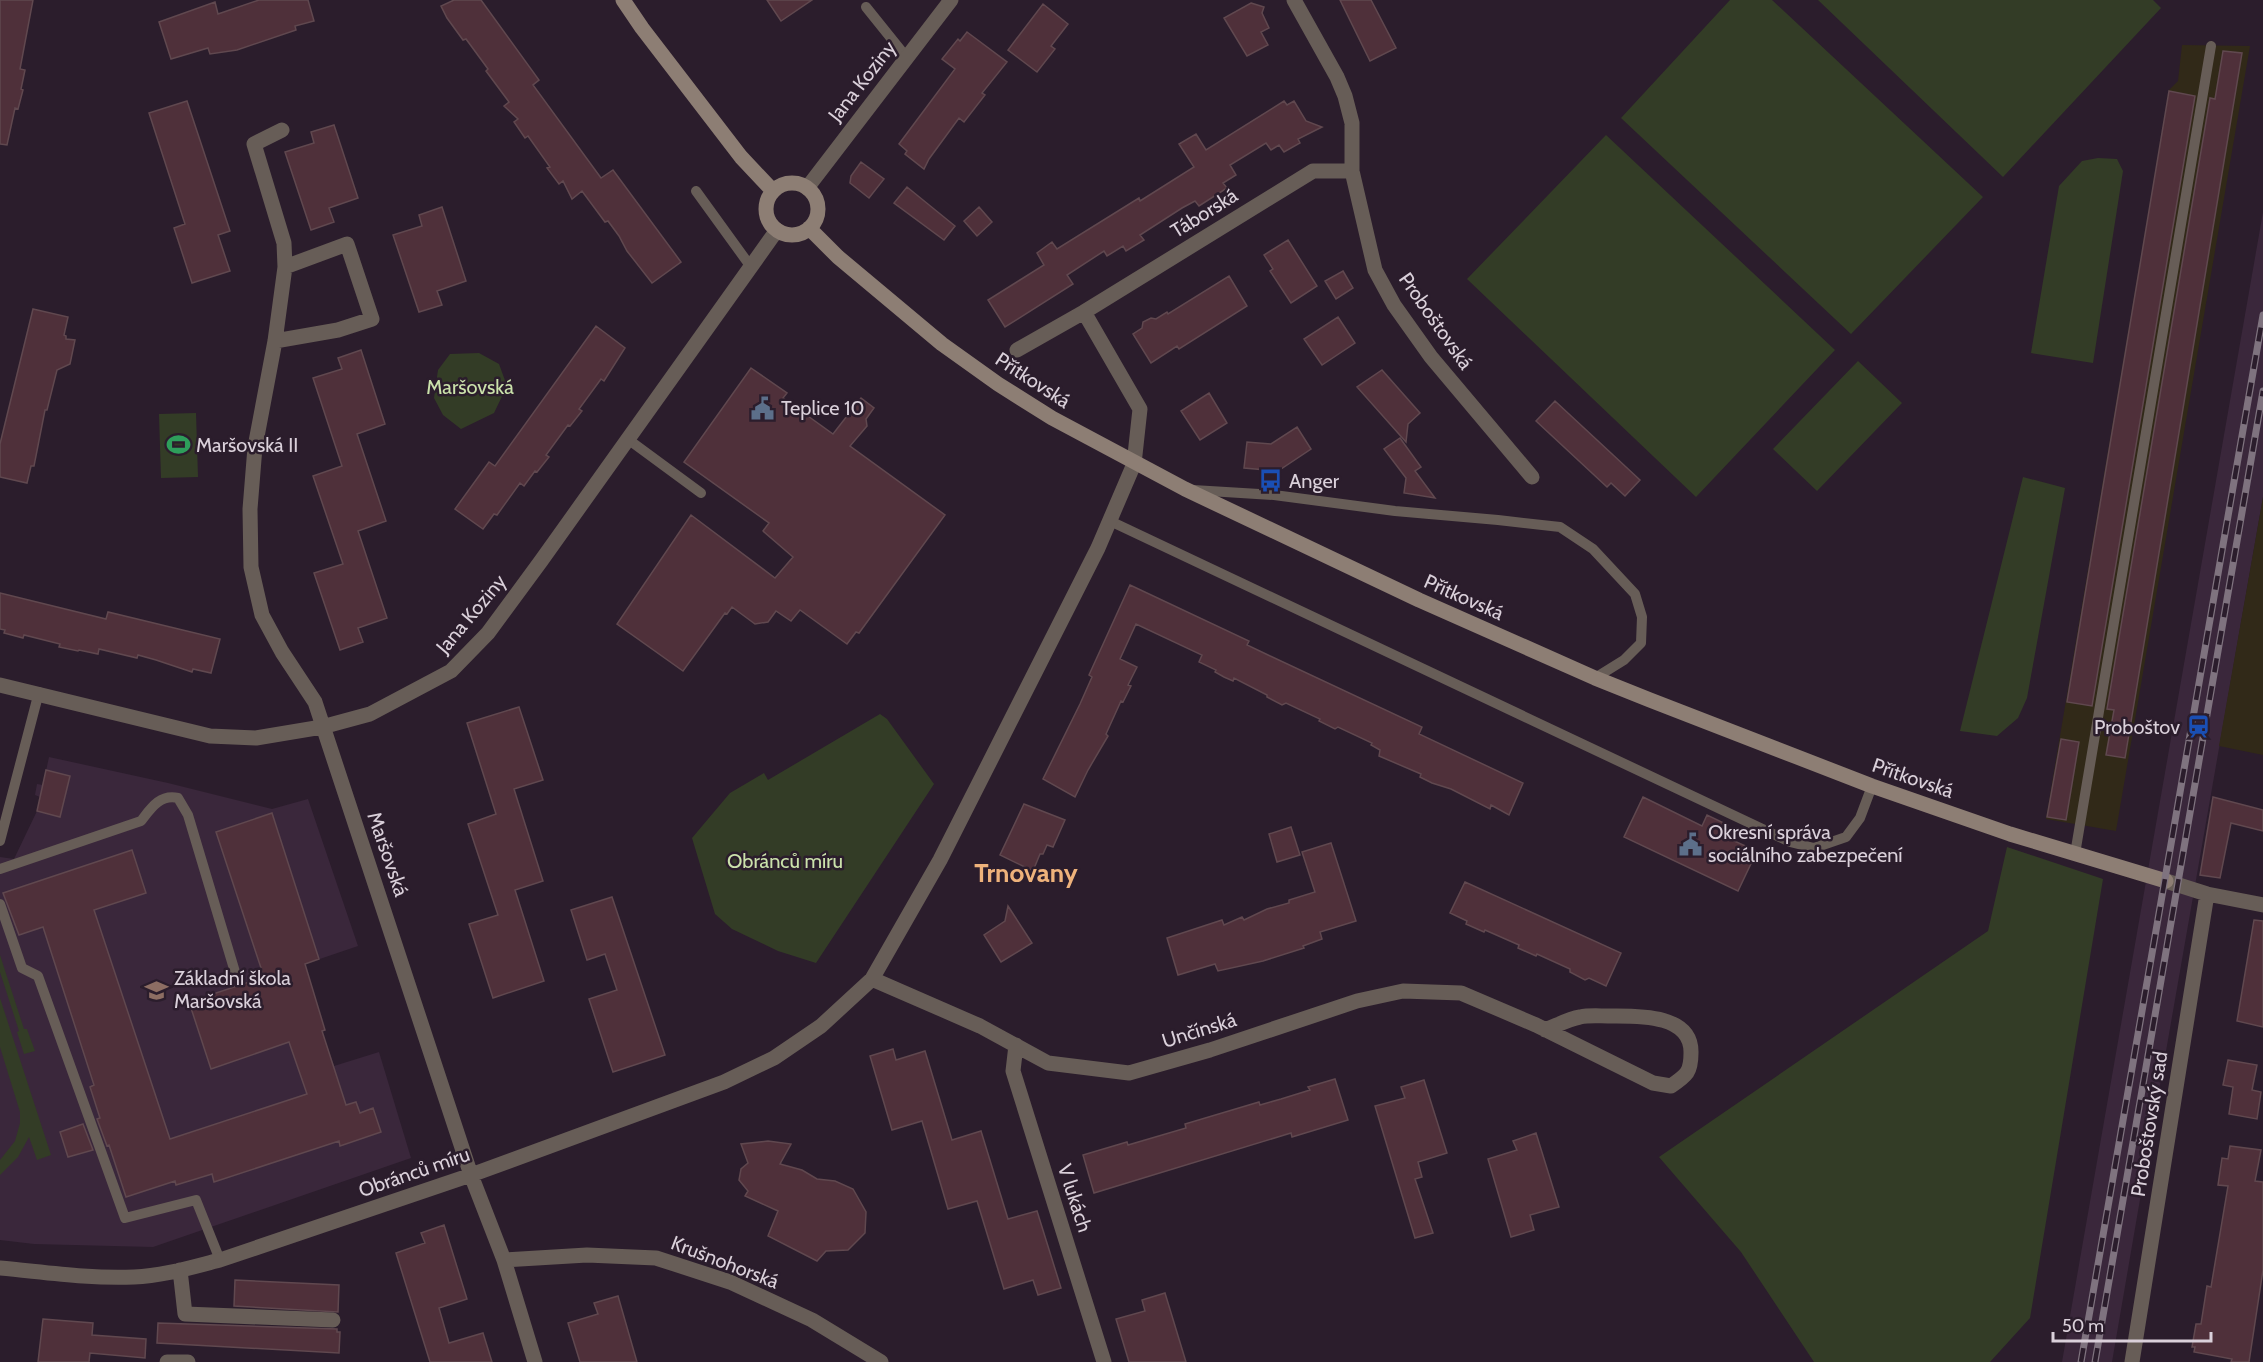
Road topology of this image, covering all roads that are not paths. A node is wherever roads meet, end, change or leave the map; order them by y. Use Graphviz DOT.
graph roads {
  1 [pos="623,0"];
  2 [pos="951,0"];
  3 [pos="1294,0"];
  4 [pos="867,7"];
  5 [pos="2211,46"];
  6 [pos="906,58"];
  7 [pos="282,130"];
  8 [pos="1352,171"];
  9 [pos="807,188"];
  10 [pos="696,191"];
  11 [pos="773,191"];
  12 [pos="809,228"];
  13 [pos="777,230"];
  14 [pos="285,267"];
  15 [pos="750,267"];
  16 [pos="1084,312"];
  17 [pos="275,341"];
  18 [pos="1017,350"];
  19 [pos="629,440"];
  20 [pos="1134,464"];
  21 [pos="1532,477"];
  22 [pos="1185,489"];
  23 [pos="701,493"];
  24 [pos="1110,520"];
  25 [pos="1595,678"];
  26 [pos="0,685"];
  27 [pos="39,693"];
  28 [pos="322,728"];
  29 [pos="1872,786"];
  30 [pos="0,841"];
  31 [pos="2075,854"];
  32 [pos="0,869"];
  33 [pos="2207,894"];
  34 [pos="0,904"];
  35 [pos="2263,905"];
  36 [pos="235,972"];
  37 [pos="872,980"];
  38 [pos="1545,1030"];
  39 [pos="1016,1046"];
  40 [pos="471,1175"];
  41 [pos="220,1260"];
  42 [pos="504,1260"];
  43 [pos="0,1268"];
  44 [pos="180,1270"];
  45 [pos="333,1320"];
  46 [pos="167,1362"];
  47 [pos="188,1362"];
  48 [pos="535,1362"];
  49 [pos="881,1362"];
  50 [pos="1104,1362"];
  51 [pos="2132,1362"];
  1 -- 11 [label="street"];
  2 -- 6 [label="street, Jana Koziny"];
  3 -- 8 [label="street, Proboštovská"];
  4 -- 6 [label="lane"];
  5 -- 31 [label="lane"];
  6 -- 9 [label="street, Jana Koziny"];
  7 -- 14 [label="street, Maršovská"];
  8 -- 16 [label="street, Táborská"];
  8 -- 21 [label="street, Proboštovská"];
  9 -- 11 [label="street"];
  9 -- 12 [label="street"];
  10 -- 15 [label="lane"];
  11 -- 13 [label="street"];
  12 -- 13 [label="street"];
  12 -- 20 [label="street, Přítkovská"];
  13 -- 15 [label="street, Jana Koziny"];
  14 -- 17 [label="street, Maršovská"];
  14 -- 17 [label="street"];
  15 -- 19 [label="street, Jana Koziny"];
  16 -- 18 [label="street, Táborská"];
  16 -- 20 [label="street"];
  17 -- 28 [label="street, Maršovská"];
  19 -- 23 [label="lane"];
  19 -- 28 [label="street, Jana Koziny"];
  20 -- 22 [label="street, Přítkovská"];
  20 -- 24 [label="street, Obránců míru"];
  22 -- 25 [label="street, Přítkovská"];
  22 -- 25 [label="lane"];
  24 -- 29 [label="lane"];
  24 -- 37 [label="street, Obránců míru"];
  25 -- 29 [label="street, Přítkovská"];
  26 -- 27 [label="street, Jana Koziny"];
  27 -- 28 [label="street, Jana Koziny"];
  27 -- 30 [label="lane"];
  28 -- 40 [label="street, Maršovská"];
  29 -- 31 [label="street, Přítkovská"];
  31 -- 33 [label="street, Přítkovská"];
  32 -- 36 [label="lane"];
  33 -- 35 [label="street"];
  33 -- 51 [label="street, Proboštovský sad"];
  34 -- 41 [label="lane"];
  37 -- 39 [label="street, Unčínská"];
  37 -- 40 [label="street, Obránců míru"];
  38 -- 38 [label="street, Unčínská"];
  38 -- 39 [label="street, Unčínská"];
  39 -- 50 [label="street, V lukách"];
  40 -- 41 [label="street, Obránců míru"];
  40 -- 42 [label="street"];
  41 -- 44 [label="street, Obránců míru"];
  42 -- 48 [label="street"];
  42 -- 49 [label="street, Krušnohorská"];
  43 -- 44 [label="street, Obránců míru"];
  44 -- 45 [label="street"];
  46 -- 47 [label="street"];
}
